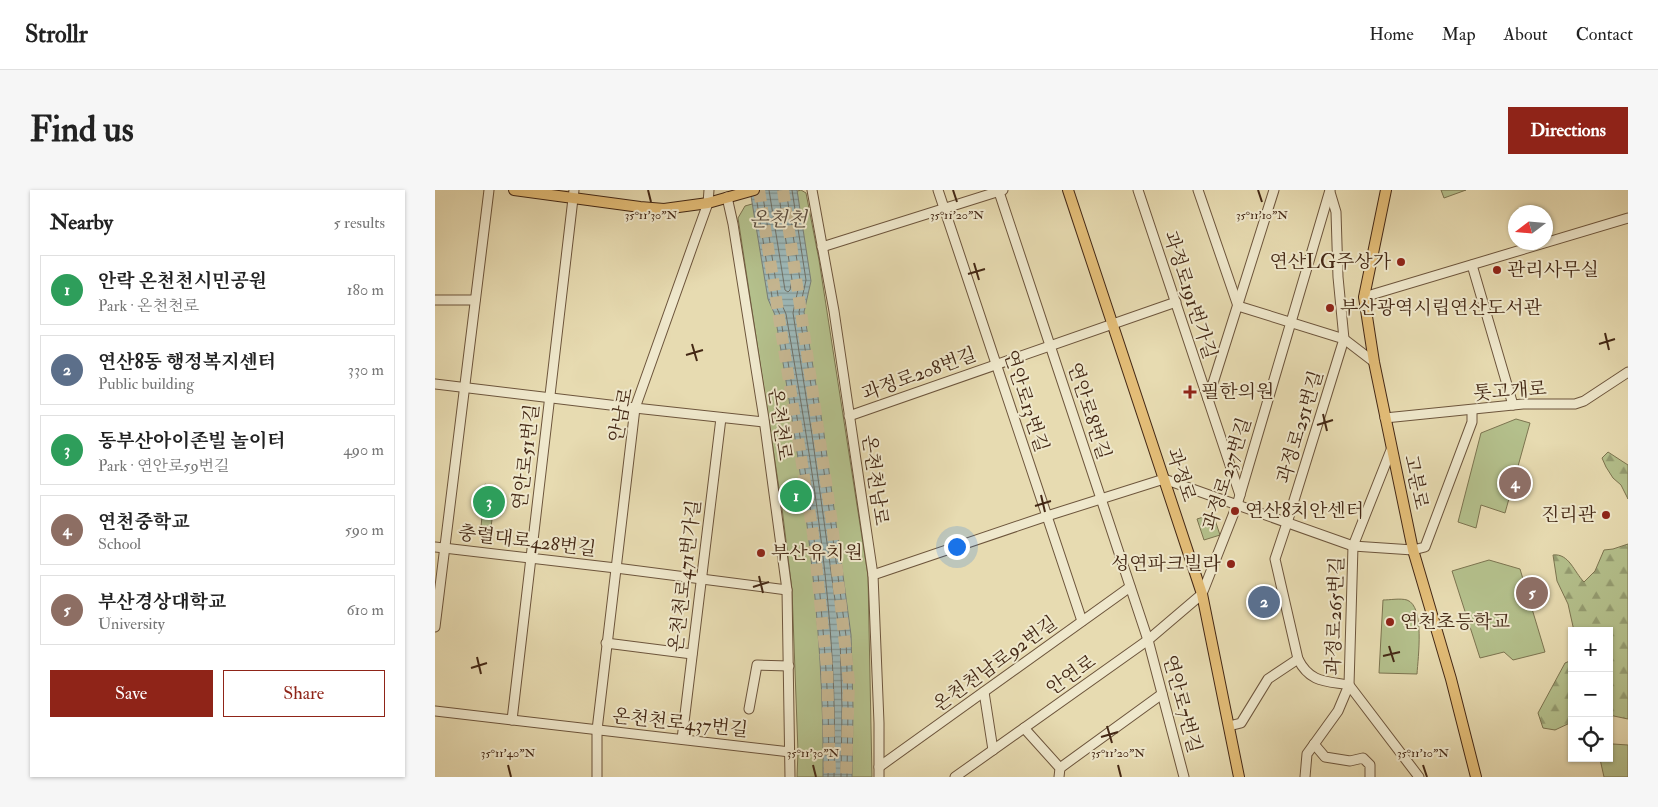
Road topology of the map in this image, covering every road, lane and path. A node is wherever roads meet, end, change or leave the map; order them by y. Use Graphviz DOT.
graph roads {
  1 [pos="489,190"];
  2 [pos="514,190"];
  3 [pos="709,190"];
  4 [pos="754,190"];
  5 [pos="812,190"];
  6 [pos="938,190"];
  7 [pos="1068,190"];
  8 [pos="1138,190"];
  9 [pos="1198,190"];
  10 [pos="1274,190"];
  11 [pos="1387,190"];
  12 [pos="1001,191"];
  13 [pos="1330,191"];
  14 [pos="574,194"];
  15 [pos="730,197"];
  16 [pos="707,203"];
  17 [pos="945,209"];
  18 [pos="1628,218"];
  19 [pos="822,247"];
  20 [pos="1472,265"];
  21 [pos="1364,297"];
  22 [pos="435,300"];
  23 [pos="475,300"];
  24 [pos="1176,302"];
  25 [pos="1238,306"];
  26 [pos="1291,323"];
  27 [pos="1113,324"];
  28 [pos="1344,339"];
  29 [pos="1050,346"];
  30 [pos="1374,362"];
  31 [pos="996,363"];
  32 [pos="1628,372"];
  33 [pos="435,384"];
  34 [pos="465,387"];
  35 [pos="549,398"];
  36 [pos="1208,399"];
  37 [pos="1513,406"];
  38 [pos="635,408"];
  39 [pos="1472,410"];
  40 [pos="849,416"];
  41 [pos="721,418"];
  42 [pos="1385,418"];
  43 [pos="764,422"];
  44 [pos="1391,450"];
  45 [pos="1164,479"];
  46 [pos="1240,495"];
  47 [pos="1101,498"];
  48 [pos="1237,505"];
  49 [pos="1047,516"];
  50 [pos="1287,523"];
  51 [pos="1353,546"];
  52 [pos="435,547"];
  53 [pos="445,548"];
  54 [pos="1413,550"];
  55 [pos="530,558"];
  56 [pos="616,568"];
  57 [pos="873,575"];
  58 [pos="701,579"];
  59 [pos="1130,587"];
  60 [pos="787,590"];
  61 [pos="1202,594"];
  62 [pos="1082,621"];
  63 [pos="435,627"];
  64 [pos="1148,640"];
  65 [pos="606,643"];
  66 [pos="692,654"];
  67 [pos="1298,658"];
  68 [pos="789,666"];
  69 [pos="1349,685"];
  70 [pos="984,692"];
  71 [pos="1162,694"];
  72 [pos="749,709"];
  73 [pos="435,711"];
  74 [pos="512,720"];
  75 [pos="1229,726"];
  76 [pos="1024,728"];
  77 [pos="597,730"];
  78 [pos="682,739"];
  79 [pos="1314,744"];
  80 [pos="993,750"];
  81 [pos="790,752"];
  82 [pos="879,767"];
  83 [pos="1060,773"];
  84 [pos="597,777"];
  85 [pos="790,777"];
  86 [pos="879,777"];
  87 [pos="955,777"];
  88 [pos="1184,777"];
  89 [pos="1239,777"];
  90 [pos="1305,777"];
  91 [pos="1370,777"];
  92 [pos="1419,777"];
  93 [pos="1476,777"];
  1 -- 23 [label="street"];
  2 -- 14 [label="main road"];
  3 -- 16 [label="street"];
  4 -- 15 [label="main road"];
  5 -- 19 [label="street, 온천천남로"];
  6 -- 17 [label="street, 연안로13번길"];
  7 -- 27 [label="main road, 과정로"];
  8 -- 24 [label="street, 과정로191번가길"];
  9 -- 25 [label="street"];
  10 -- 25 [label="street"];
  11 -- 21 [label="main road, 고분로"];
  12 -- 17 [label="street"];
  12 -- 29 [label="street, 연안로8번길"];
  13 -- 26 [label="street, 과정로237번길"];
  13 -- 28 [label="street, 과정로251번길"];
  14 -- 16 [label="main road"];
  14 -- 35 [label="street, 연안로51번길"];
  15 -- 16 [label="main road"];
  15 -- 43 [label="street, 온천천로"];
  16 -- 38 [label="street, 안남로"];
  17 -- 19 [label="street"];
  17 -- 31 [label="street, 연안로13번길"];
  18 -- 20 [label="street"];
  19 -- 40 [label="street, 온천천남로"];
  20 -- 21 [label="street"];
  20 -- 37 [label="street"];
  21 -- 30 [label="main road, 고분로"];
  22 -- 23 [label="street"];
  23 -- 34 [label="street"];
  24 -- 27 [label="street, 과정로208번길"];
  24 -- 36 [label="street, 과정로191번가길"];
  25 -- 26 [label="street"];
  25 -- 36 [label="street"];
  26 -- 28 [label="street"];
  26 -- 46 [label="street, 과정로237번길"];
  27 -- 29 [label="street, 과정로208번길"];
  27 -- 45 [label="main road, 과정로"];
  28 -- 30 [label="street"];
  28 -- 50 [label="street, 과정로251번길"];
  29 -- 31 [label="street, 과정로208번길"];
  29 -- 47 [label="street, 연안로8번길"];
  30 -- 42 [label="main road, 고분로"];
  31 -- 40 [label="street, 과정로208번길"];
  31 -- 49 [label="street, 연안로13번길"];
  32 -- 37 [label="street, 톳고개로"];
  33 -- 34 [label="street"];
  34 -- 35 [label="street"];
  34 -- 53 [label="street"];
  35 -- 38 [label="street"];
  35 -- 55 [label="street, 연안로51번길"];
  36 -- 46 [label="street, 과정로191번가길"];
  37 -- 39 [label="street, 톳고개로"];
  38 -- 41 [label="street"];
  38 -- 56 [label="street, 안남로"];
  39 -- 42 [label="street, 톳고개로"];
  39 -- 54 [label="street"];
  40 -- 57 [label="street, 온천천남로"];
  41 -- 43 [label="street"];
  41 -- 58 [label="street, 온천천로471번가길"];
  42 -- 44 [label="main road, 고분로"];
  43 -- 60 [label="street, 온천천로"];
  44 -- 51 [label="street, 과정로265번길"];
  44 -- 54 [label="main road, 고분로"];
  45 -- 47 [label="street"];
  45 -- 48 [label="street"];
  45 -- 61 [label="main road, 과정로"];
  46 -- 48 [label="street, 과정로237번길"];
  47 -- 49 [label="street"];
  47 -- 59 [label="street, 연안로8번길"];
  48 -- 50 [label="street"];
  48 -- 61 [label="street, 과정로237번길"];
  49 -- 57 [label="street"];
  49 -- 62 [label="street, 연안로13번길"];
  50 -- 51 [label="street"];
  50 -- 67 [label="street, 과정로251번길"];
  51 -- 54 [label="street"];
  51 -- 69 [label="street, 과정로265번길"];
  52 -- 53 [label="street, 충렬대로428번길"];
  53 -- 55 [label="street, 충렬대로428번길"];
  53 -- 63 [label="street"];
  54 -- 93 [label="main road, 고분로"];
  55 -- 56 [label="street, 충렬대로428번길"];
  55 -- 74 [label="street, 연안로51번길"];
  56 -- 58 [label="street, 충렬대로428번길"];
  56 -- 65 [label="street, 안남로"];
  57 -- 82 [label="street, 온천천남로"];
  58 -- 60 [label="street, 충렬대로428번길"];
  58 -- 66 [label="street, 온천천로471번가길"];
  59 -- 62 [label="street, 온천천남로92번길"];
  59 -- 64 [label="street, 연안로8번길"];
  60 -- 68 [label="street, 온천천로"];
  61 -- 64 [label="street, 안연로"];
  61 -- 75 [label="main road, 과정로"];
  62 -- 70 [label="street, 온천천남로92번길"];
  64 -- 71 [label="street, 연안로7번길"];
  64 -- 76 [label="street, 안연로"];
  65 -- 66 [label="street"];
  65 -- 77 [label="street, 안남로"];
  66 -- 78 [label="street, 온천천로471번가길"];
  67 -- 69 [label="street"];
  67 -- 75 [label="street"];
  68 -- 72 [label="street"];
  68 -- 81 [label="street, 온천천로"];
  69 -- 79 [label="street, 과정로265번길"];
  69 -- 92 [label="street"];
  70 -- 80 [label="street"];
  70 -- 82 [label="street, 온천천남로92번길"];
  71 -- 83 [label="street"];
  71 -- 88 [label="street, 연안로7번길"];
  73 -- 74 [label="street, 온천천로437번길"];
  74 -- 77 [label="street, 온천천로437번길"];
  75 -- 89 [label="main road, 과정로"];
  76 -- 80 [label="street, 안연로"];
  76 -- 83 [label="street"];
  77 -- 78 [label="street, 온천천로437번길"];
  77 -- 84 [label="street, 안남로"];
  78 -- 81 [label="street, 온천천로437번길"];
  79 -- 90 [label="street, 과정로265번길"];
  79 -- 91 [label="street"];
  80 -- 87 [label="street, 안연로"];
  81 -- 85 [label="street, 온천천로"];
  82 -- 86 [label="street, 온천천남로"];
}
